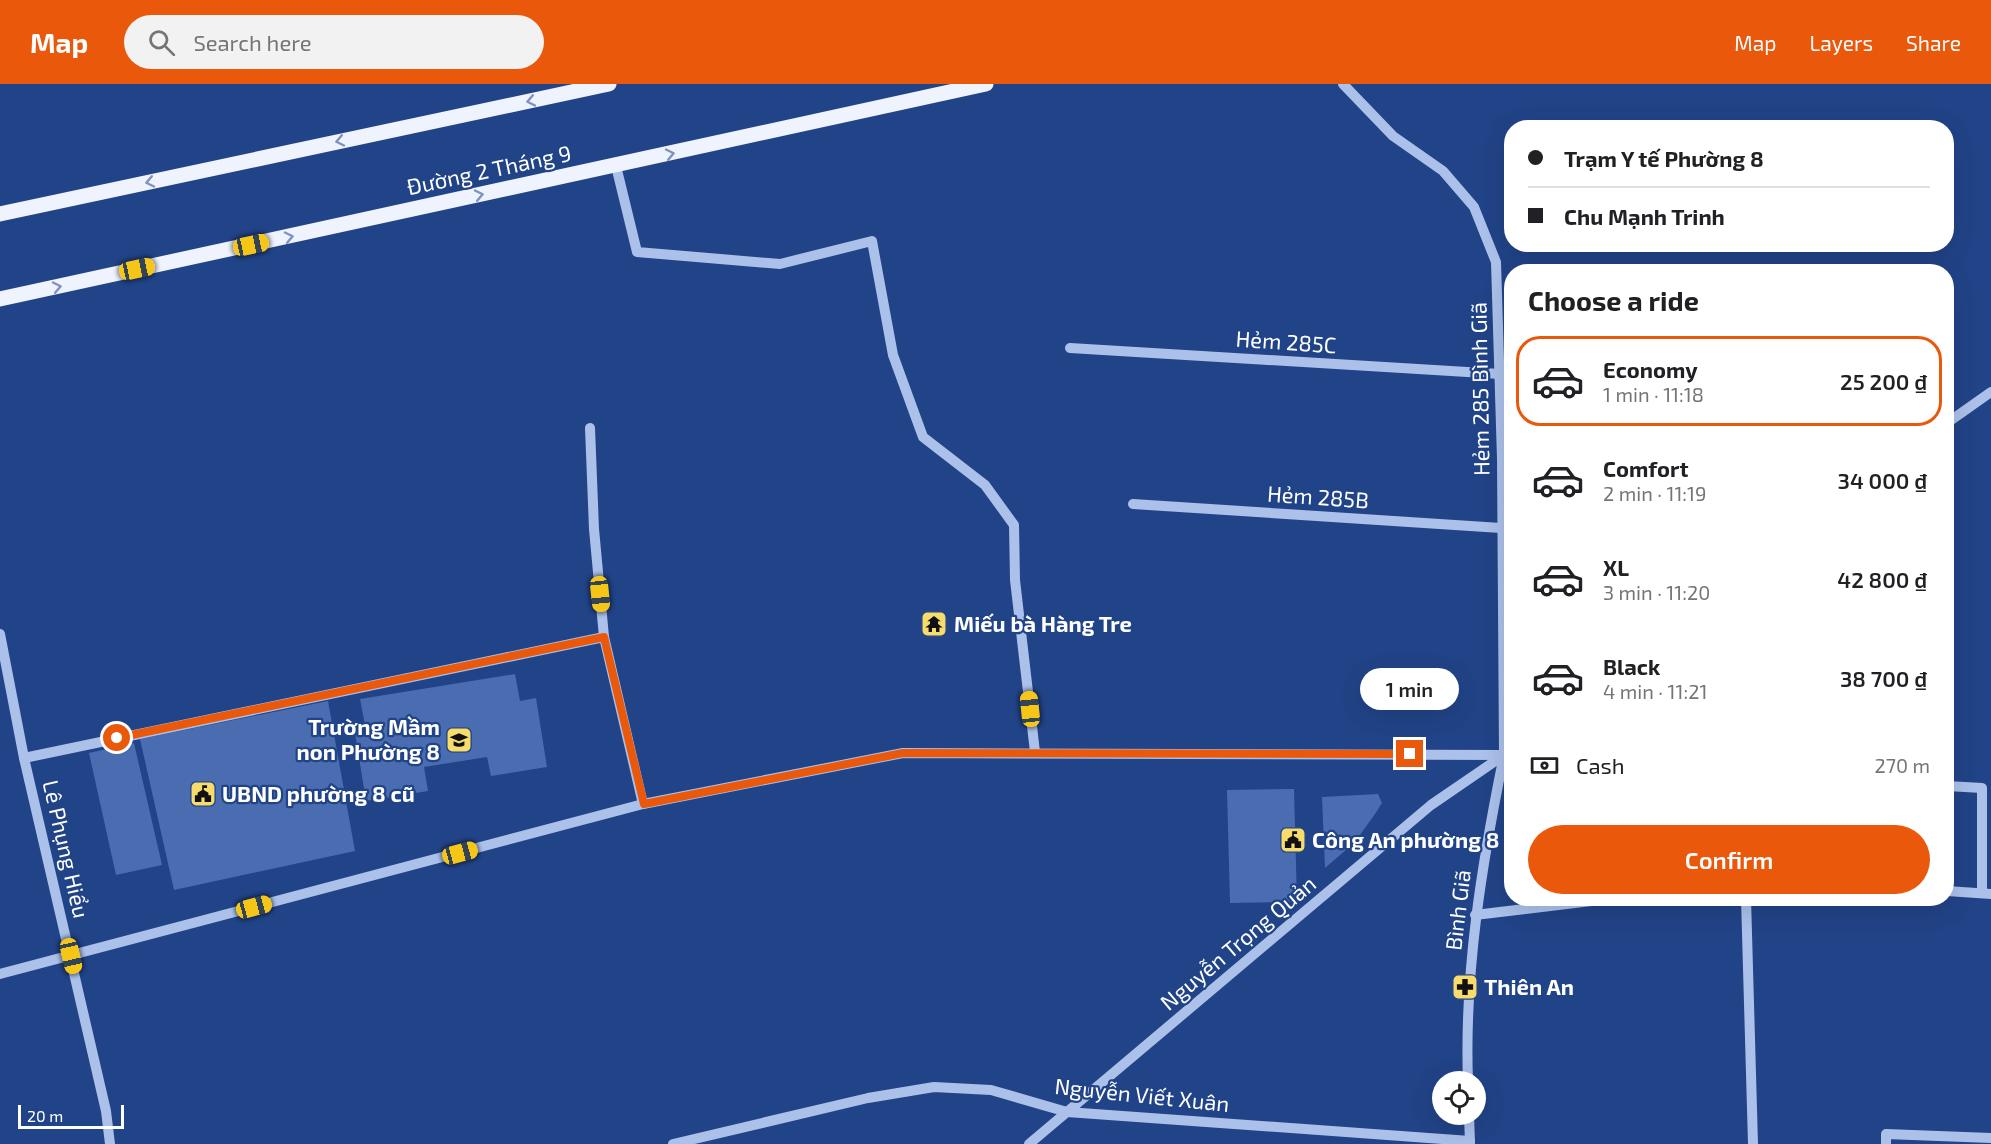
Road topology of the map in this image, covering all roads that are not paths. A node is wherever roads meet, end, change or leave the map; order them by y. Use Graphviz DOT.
graph roads {
  1 [pos="609,84"];
  2 [pos="986,84"];
  3 [pos="1343,84"];
  4 [pos="616,166"];
  5 [pos="0,214"];
  6 [pos="0,299"];
  7 [pos="1070,348"];
  8 [pos="1500,374"];
  9 [pos="1991,392"];
  10 [pos="1954,418"];
  11 [pos="590,428"];
  12 [pos="1133,504"];
  13 [pos="1501,528"];
  14 [pos="1504,624"];
  15 [pos="0,634"];
  16 [pos="604,637"];
  17 [pos="1035,752"];
  18 [pos="1504,752"];
  19 [pos="1504,755"];
  20 [pos="24,758"];
  21 [pos="1504,772"];
  22 [pos="1954,786"];
  23 [pos="644,804"];
  24 [pos="1954,892"];
  25 [pos="1987,894"];
  26 [pos="1550,906"];
  27 [pos="1746,906"];
  28 [pos="1475,915"];
  29 [pos="71,956"];
  30 [pos="0,974"];
  31 [pos="1468,1071"];
  32 [pos="1067,1112"];
  33 [pos="1469,1125"];
  34 [pos="1991,1138"];
  35 [pos="1470,1143"];
  36 [pos="110,1144"];
  37 [pos="674,1144"];
  38 [pos="1029,1144"];
  39 [pos="1753,1144"];
  40 [pos="1886,1144"];
  1 -- 5 [label="main road, one-way"];
  4 -- 2 [label="main road, Đường 2 Tháng 9, one-way"];
  3 -- 8 [label="street, Hẻm 285 Bình Giã"];
  6 -- 4 [label="main road, Đường 2 Tháng 9, one-way"];
  4 -- 17 [label="street"];
  7 -- 8 [label="street, Hẻm 285C"];
  8 -- 13 [label="street, Hẻm 285 Bình Giã"];
  9 -- 10 [label="street"];
  11 -- 16 [label="street"];
  12 -- 13 [label="street, Hẻm 285B"];
  13 -- 14 [label="street, Hẻm 285 Bình Giã"];
  15 -- 20 [label="street, Lê Phụng Hiểu"];
  16 -- 20 [label="street"];
  16 -- 23 [label="street"];
  17 -- 18 [label="street"];
  17 -- 23 [label="street"];
  19 -- 32 [label="street, Nguyễn Trọng Quản"];
  20 -- 29 [label="street, Lê Phụng Hiểu"];
  21 -- 28 [label="street, Bình Giã"];
  22 -- 25 [label="street"];
  23 -- 29 [label="street"];
  24 -- 25 [label="street"];
  26 -- 28 [label="street"];
  27 -- 39 [label="street"];
  28 -- 31 [label="street, Bình Giã"];
  29 -- 30 [label="street"];
  29 -- 36 [label="street, Lê Phụng Hiểu"];
  32 -- 35 [label="street, Nguyễn Viết Xuân"];
  32 -- 37 [label="street, Nguyễn Viết Xuân"];
  32 -- 38 [label="street, Nguyễn Trọng Quản"];
  33 -- 35 [label="street"];
  34 -- 40 [label="street"];
}
